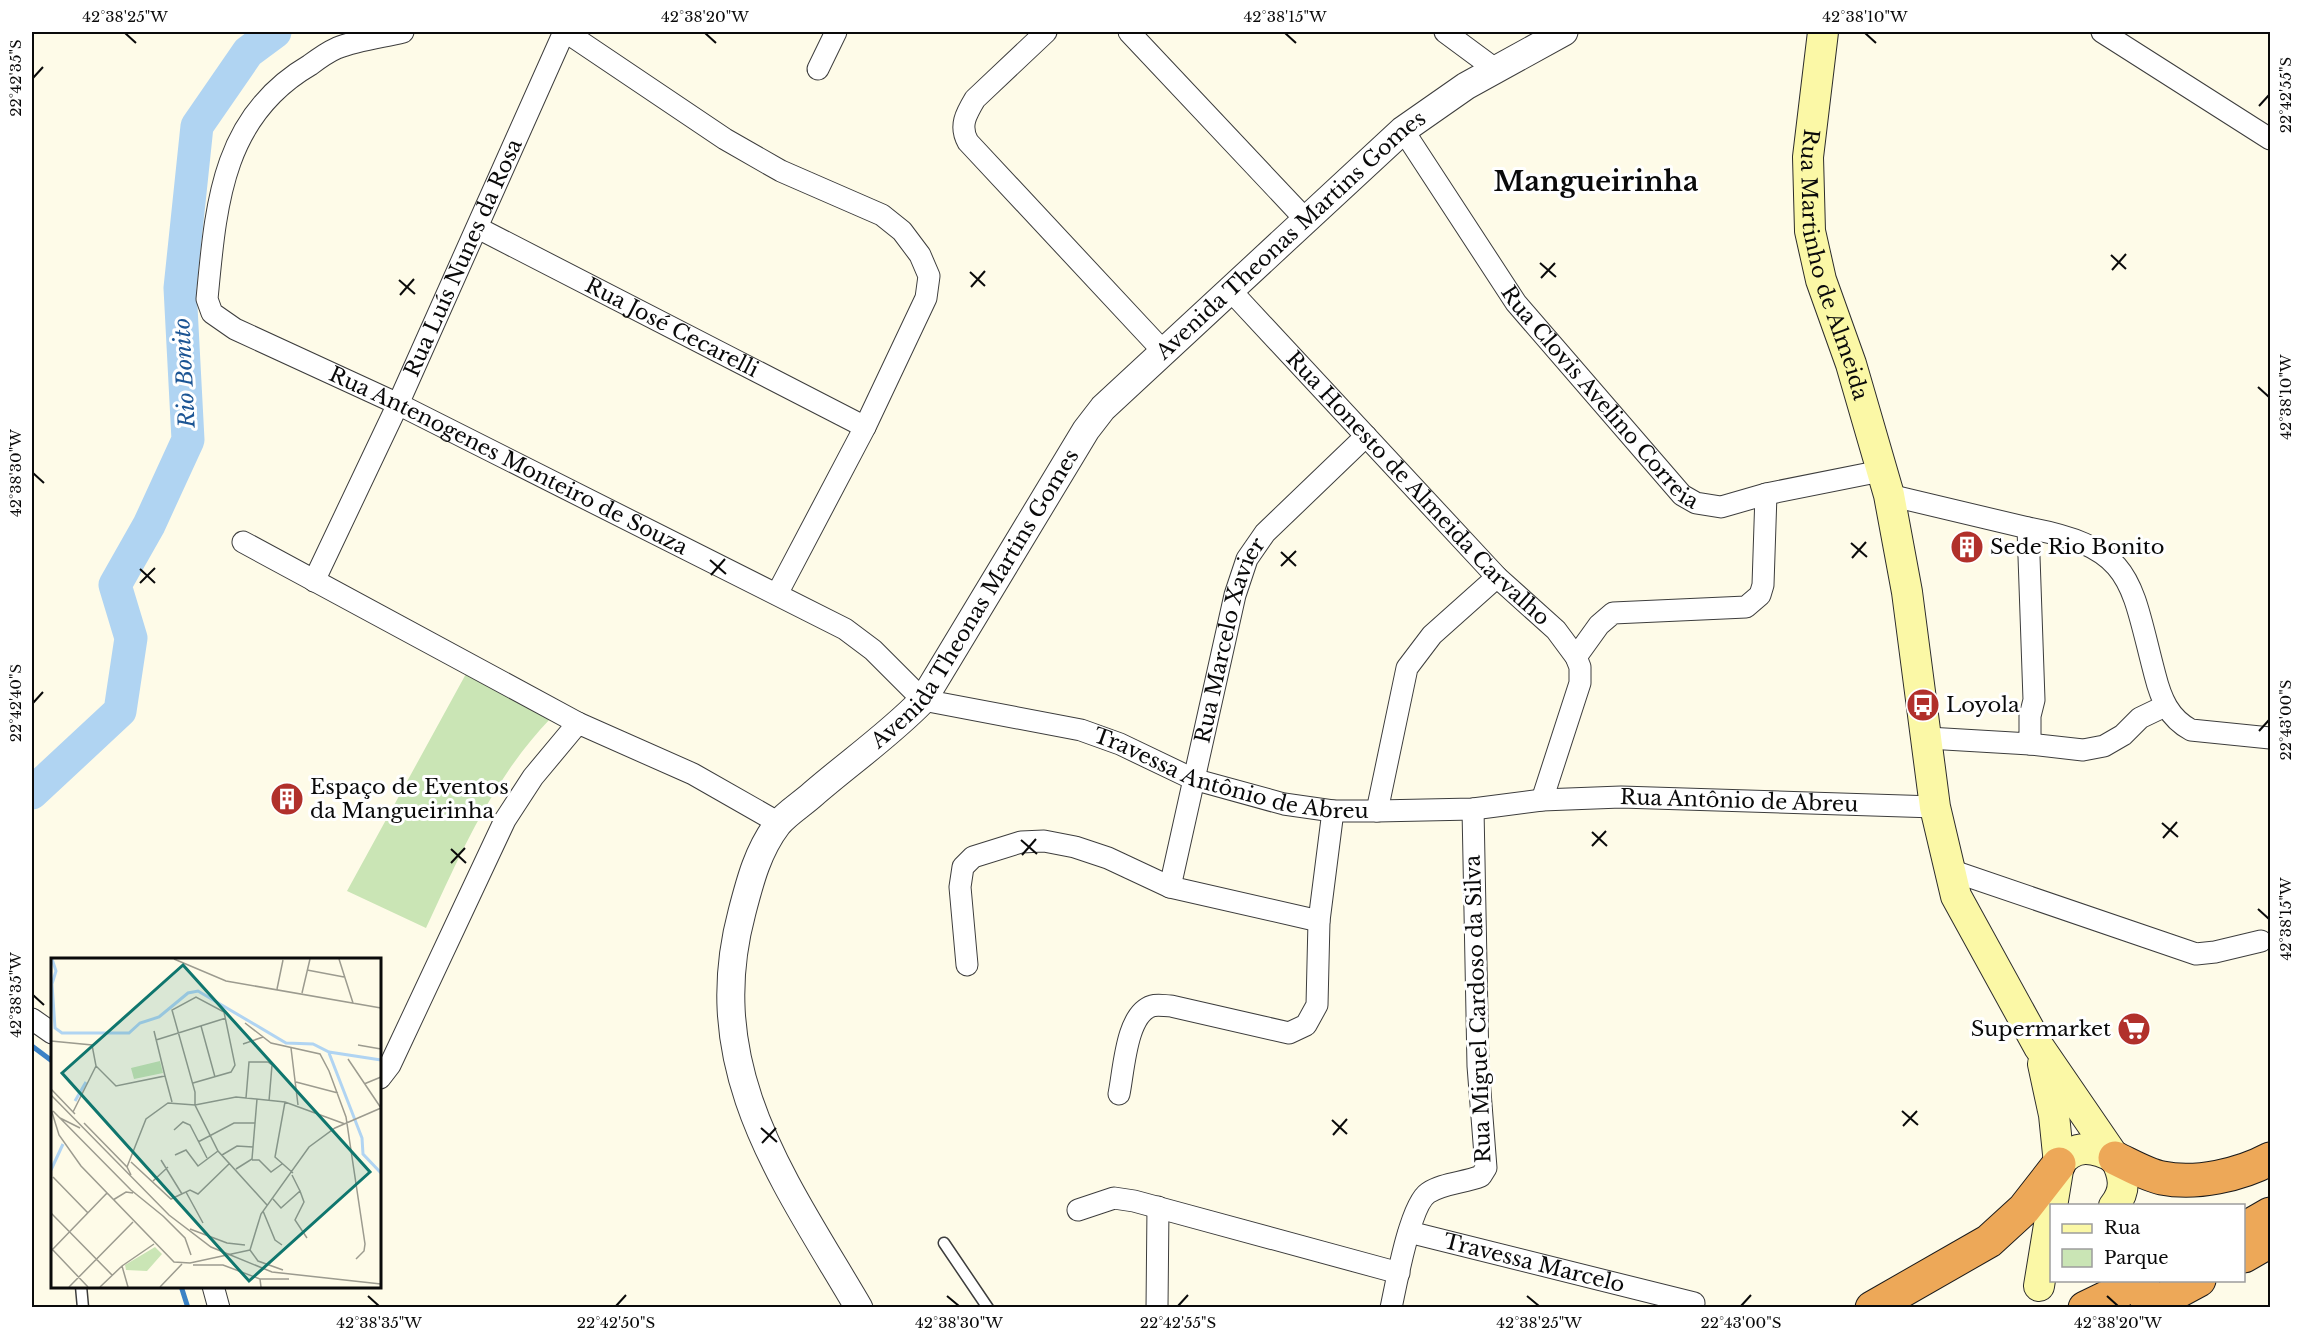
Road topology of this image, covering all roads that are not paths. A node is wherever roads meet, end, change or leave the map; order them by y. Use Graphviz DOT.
graph roads {
  1 [pos="403,32"];
  2 [pos="565,32"];
  3 [pos="836,32"];
  4 [pos="1046,32"];
  5 [pos="1129,32"];
  6 [pos="1445,32"];
  7 [pos="1564,32"];
  8 [pos="1823,32"];
  9 [pos="2102,32"];
  10 [pos="818,69"];
  11 [pos="1495,69"];
  12 [pos="1403,130"];
  13 [pos="2271,139"];
  14 [pos="1307,221"];
  15 [pos="478,228"];
  16 [pos="1231,291"];
  17 [pos="1163,351"];
  18 [pos="398,404"];
  19 [pos="865,427"];
  20 [pos="1366,436"];
  21 [pos="1885,483"];
  22 [pos="1766,494"];
  23 [pos="2028,528"];
  24 [pos="243,542"];
  25 [pos="1497,577"];
  26 [pos="314,581"];
  27 [pos="777,594"];
  28 [pos="1576,657"];
  29 [pos="923,700"];
  30 [pos="2166,706"];
  31 [pos="578,723"];
  32 [pos="1928,738"];
  33 [pos="2271,738"];
  34 [pos="2031,744"];
  35 [pos="1193,779"];
  36 [pos="1542,800"];
  37 [pos="1935,807"];
  38 [pos="1473,809"];
  39 [pos="1333,811"];
  40 [pos="1377,811"];
  41 [pos="779,823"];
  42 [pos="1947,869"];
  43 [pos="1170,887"];
  44 [pos="1319,921"];
  45 [pos="2261,941"];
  46 [pos="967,965"];
  47 [pos="32,1019"];
  48 [pos="51,1033"];
  49 [pos="2039,1047"];
  50 [pos="381,1077"];
  51 [pos="1119,1094"];
  52 [pos="2115,1158"];
  53 [pos="2271,1159"];
  54 [pos="2059,1185"];
  55 [pos="2055,1204"];
  56 [pos="2115,1204"];
  57 [pos="1158,1207"];
  58 [pos="1078,1210"];
  59 [pos="2271,1214"];
  60 [pos="2245,1228"];
  61 [pos="2050,1231"];
  62 [pos="1409,1232"];
  63 [pos="2271,1241"];
  64 [pos="944,1242"];
  65 [pos="2245,1255"];
  66 [pos="1399,1273"];
  67 [pos="2141,1282"];
  68 [pos="2197,1282"];
  69 [pos="81,1288"];
  70 [pos="213,1288"];
  71 [pos="2039,1288"];
  72 [pos="1694,1303"];
  73 [pos="83,1308"];
  74 [pos="219,1308"];
  75 [pos="859,1308"];
  76 [pos="988,1308"];
  77 [pos="1157,1308"];
  78 [pos="1391,1308"];
  79 [pos="1872,1308"];
  80 [pos="2085,1308"];
  81 [pos="2147,1308"];
  1 -- 18 [label="street, Rua Antenogenes Monteiro de Souza"];
  2 -- 15 [label="street, Rua Luís Nunes da Rosa"];
  2 -- 19 [label="street"];
  3 -- 10 [label="street"];
  4 -- 17 [label="street"];
  5 -- 14 [label="street"];
  6 -- 11 [label="street"];
  7 -- 11 [label="street, Avenida Theonas Martins Gomes"];
  8 -- 21 [label="main road, Rua Martinho de Almeida"];
  9 -- 13 [label="street"];
  11 -- 12 [label="street, Avenida Theonas Martins Gomes"];
  12 -- 14 [label="street, Avenida Theonas Martins Gomes"];
  12 -- 22 [label="street, Rua Clovis Avelino Correia"];
  14 -- 16 [label="street, Avenida Theonas Martins Gomes"];
  15 -- 18 [label="street, Rua Luís Nunes da Rosa"];
  15 -- 19 [label="street, Rua José Cecarelli"];
  16 -- 17 [label="street, Avenida Theonas Martins Gomes"];
  16 -- 20 [label="street, Rua Honesto de Almeida Carvalho"];
  17 -- 29 [label="street, Avenida Theonas Martins Gomes"];
  18 -- 26 [label="street, Rua Luís Nunes da Rosa"];
  18 -- 27 [label="street, Rua Antenogenes Monteiro de Souza"];
  19 -- 27 [label="street"];
  20 -- 25 [label="street, Rua Honesto de Almeida Carvalho"];
  20 -- 35 [label="street, Rua Marcelo Xavier"];
  21 -- 22 [label="street, Rua Clovis Avelino Correia"];
  21 -- 23 [label="street"];
  21 -- 32 [label="main road, Rua Martinho de Almeida"];
  22 -- 28 [label="street"];
  23 -- 30 [label="street"];
  23 -- 34 [label="street"];
  24 -- 26 [label="street"];
  25 -- 28 [label="street, Rua Honesto de Almeida Carvalho"];
  25 -- 40 [label="street"];
  26 -- 31 [label="street"];
  27 -- 29 [label="street, Rua Antenogenes Monteiro de Souza"];
  28 -- 36 [label="street"];
  29 -- 35 [label="street, Travessa Antônio de Abreu"];
  29 -- 41 [label="street, Avenida Theonas Martins Gomes"];
  30 -- 33 [label="street"];
  30 -- 34 [label="street"];
  31 -- 41 [label="street"];
  31 -- 50 [label="street"];
  32 -- 34 [label="street"];
  32 -- 37 [label="main road, Rua Martinho de Almeida"];
  35 -- 39 [label="street, Travessa Antônio de Abreu"];
  35 -- 43 [label="street, Rua Marcelo Xavier"];
  36 -- 37 [label="street, Rua Antônio de Abreu"];
  36 -- 38 [label="street, Travessa Antônio de Abreu"];
  37 -- 42 [label="main road, Rua Martinho de Almeida"];
  38 -- 40 [label="street, Travessa Antônio de Abreu"];
  38 -- 62 [label="street, Rua Miguel Cardoso da Silva"];
  39 -- 40 [label="street, Travessa Antônio de Abreu"];
  39 -- 44 [label="street"];
  41 -- 75 [label="street, Avenida Theonas Martins Gomes"];
  42 -- 45 [label="street"];
  42 -- 49 [label="main road, Rua Martinho de Almeida"];
  43 -- 44 [label="street"];
  43 -- 46 [label="street"];
  44 -- 51 [label="street"];
  47 -- 48 [label="street"];
  49 -- 52 [label="main road, Rua Martinho de Almeida"];
  49 -- 54 [label="main road, Rua Martinho de Almeida"];
  52 -- 53 [label="highway"];
  52 -- 54 [label="main road"];
  52 -- 56 [label="main road, Rua Martinho de Almeida"];
  54 -- 55 [label="main road, Rua Martinho de Almeida"];
  54 -- 79 [label="highway"];
  57 -- 58 [label="street"];
  57 -- 66 [label="street"];
  57 -- 77 [label="street"];
  59 -- 60 [label="highway"];
  61 -- 71 [label="main road, Rua Martinho de Almeida"];
  62 -- 66 [label="street, Rua Miguel Cardoso da Silva"];
  62 -- 72 [label="street, Travessa Marcelo"];
  63 -- 65 [label="highway"];
  64 -- 76 [label="lane"];
  66 -- 78 [label="street, Rua Miguel Cardoso da Silva"];
  67 -- 80 [label="highway"];
  68 -- 81 [label="highway"];
  69 -- 73 [label="lane"];
  70 -- 74 [label="street"];
}
